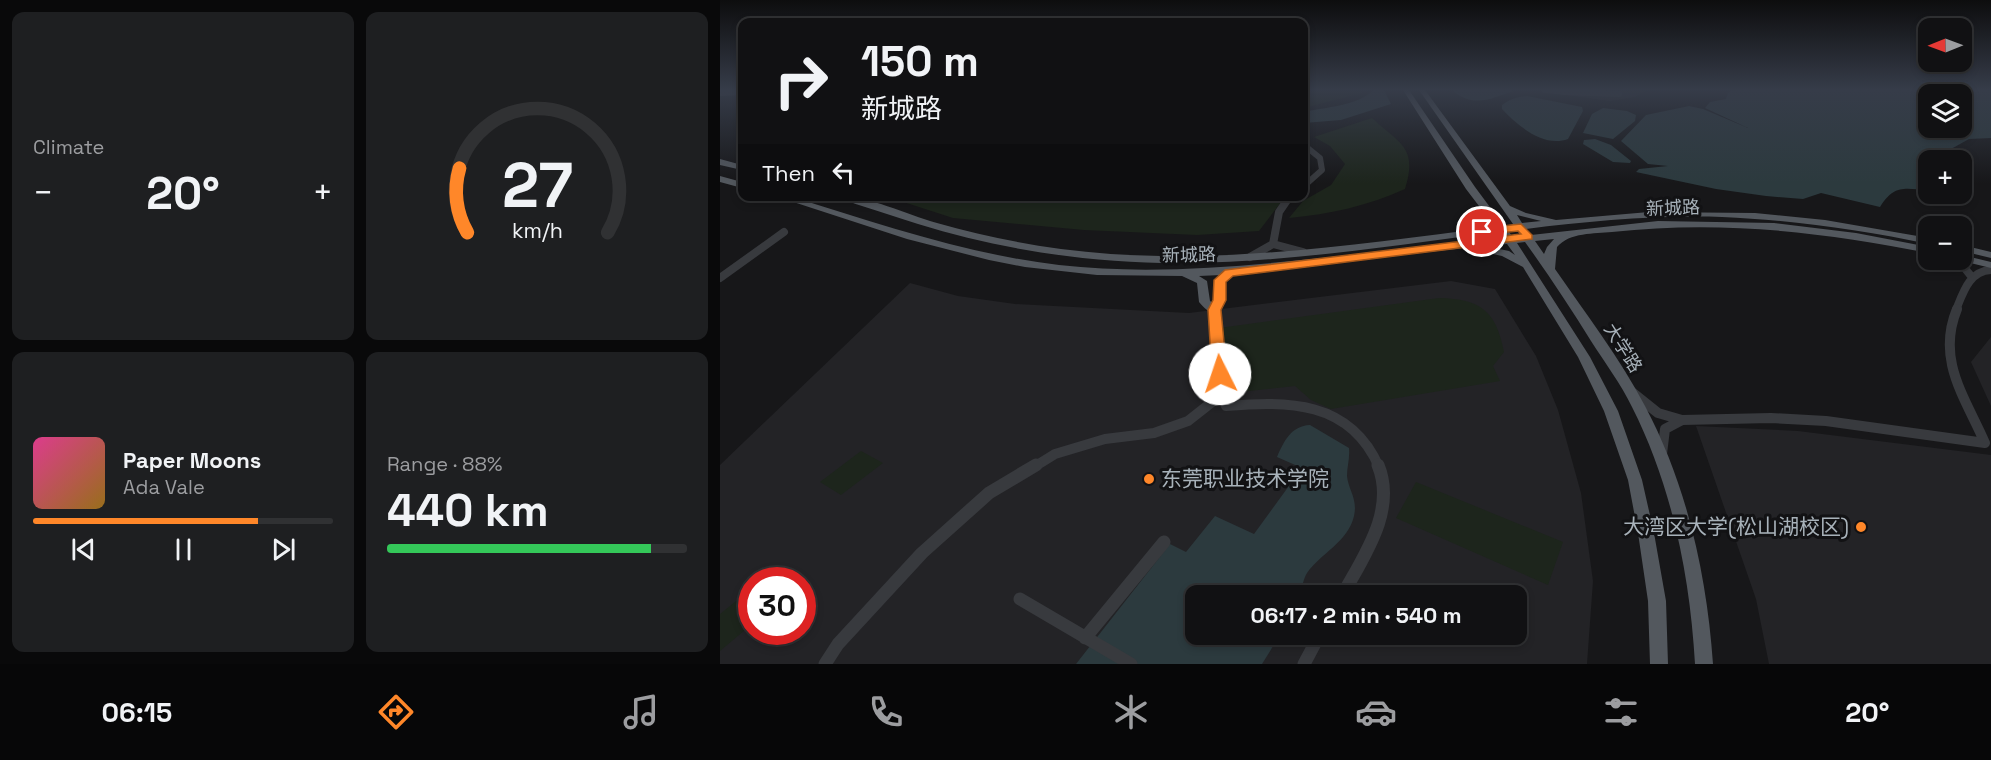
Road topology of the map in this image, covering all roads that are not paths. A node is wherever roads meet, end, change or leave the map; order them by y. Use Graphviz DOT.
graph roads {
  1 [pos="1427,121"];
  2 [pos="1444,121"];
  3 [pos="1308,147"];
  4 [pos="720,162"];
  5 [pos="738,167"];
  6 [pos="720,179"];
  7 [pos="1308,182"];
  8 [pos="738,184"];
  9 [pos="1479,200"];
  10 [pos="795,201"];
  11 [pos="858,201"];
  12 [pos="1284,201"];
  13 [pos="1503,204"];
  14 [pos="1576,221"];
  15 [pos="784,232"];
  16 [pos="1525,232"];
  17 [pos="1572,232"];
  18 [pos="1507,235"];
  19 [pos="1918,239"];
  20 [pos="1445,242"];
  21 [pos="1273,244"];
  22 [pos="1918,248"];
  23 [pos="1972,250"];
  24 [pos="1305,252"];
  25 [pos="1991,255"];
  26 [pos="1248,257"];
  27 [pos="1155,259"];
  28 [pos="1972,260"];
  29 [pos="1991,265"];
  30 [pos="1528,268"];
  31 [pos="1551,269"];
  32 [pos="1240,270"];
  33 [pos="1966,270"];
  34 [pos="1991,270"];
  35 [pos="1149,273"];
  36 [pos="1171,273"];
  37 [pos="1971,276"];
  38 [pos="720,278"];
  39 [pos="1215,310"];
  40 [pos="1627,388"];
  41 [pos="1221,395"];
  42 [pos="1682,420"];
  43 [pos="1660,460"];
  44 [pos="1164,542"];
  45 [pos="1348,585"];
  46 [pos="1020,599"];
  47 [pos="1085,638"];
  48 [pos="1314,645"];
  49 [pos="825,664"];
  50 [pos="1131,664"];
  51 [pos="1304,664"];
  52 [pos="1659,664"];
  53 [pos="1704,664"];
  1 -- 9 [label="main road"];
  2 -- 13 [label="main road, 大学路"];
  3 -- 7 [label="street"];
  4 -- 5 [label="main road"];
  6 -- 8 [label="main road"];
  9 -- 18 [label="main road"];
  9 -- 20 [label="main road"];
  10 -- 35 [label="main road, 新城路"];
  11 -- 27 [label="main road, 新城路"];
  12 -- 21 [label="street"];
  13 -- 14 [label="main road"];
  13 -- 16 [label="main road, 大学路"];
  14 -- 16 [label="main road, 新城路"];
  14 -- 19 [label="main road, 新城路"];
  15 -- 38 [label="street"];
  16 -- 17 [label="main road, 新城路"];
  16 -- 18 [label="main road, 新城路"];
  16 -- 31 [label="main road, 大学路"];
  17 -- 22 [label="main road, 新城路"];
  17 -- 31 [label="main road"];
  18 -- 20 [label="main road, 新城路"];
  18 -- 30 [label="main road"];
  20 -- 24 [label="main road, 新城路"];
  20 -- 30 [label="main road"];
  20 -- 32 [label="main road, 新城路"];
  21 -- 24 [label="street"];
  21 -- 26 [label="street"];
  23 -- 25 [label="main road"];
  24 -- 26 [label="main road, 新城路"];
  26 -- 27 [label="main road, 新城路"];
  27 -- 35 [label="main road"];
  28 -- 29 [label="main road"];
  30 -- 52 [label="main road"];
  31 -- 40 [label="main road, 大学路"];
  32 -- 36 [label="main road, 新城路"];
  32 -- 39 [label="main road"];
  33 -- 37 [label="street"];
  34 -- 37 [label="street"];
  35 -- 36 [label="main road, 新城路"];
  36 -- 39 [label="main road"];
  37 -- 42 [label="street"];
  39 -- 41 [label="street"];
  40 -- 42 [label="street"];
  40 -- 43 [label="main road, 大学路"];
  41 -- 45 [label="street"];
  41 -- 49 [label="street"];
  42 -- 43 [label="street"];
  43 -- 53 [label="main road, 大学路"];
  44 -- 47 [label="street"];
  46 -- 47 [label="street"];
  47 -- 50 [label="street"];
  48 -- 51 [label="street"];
}
